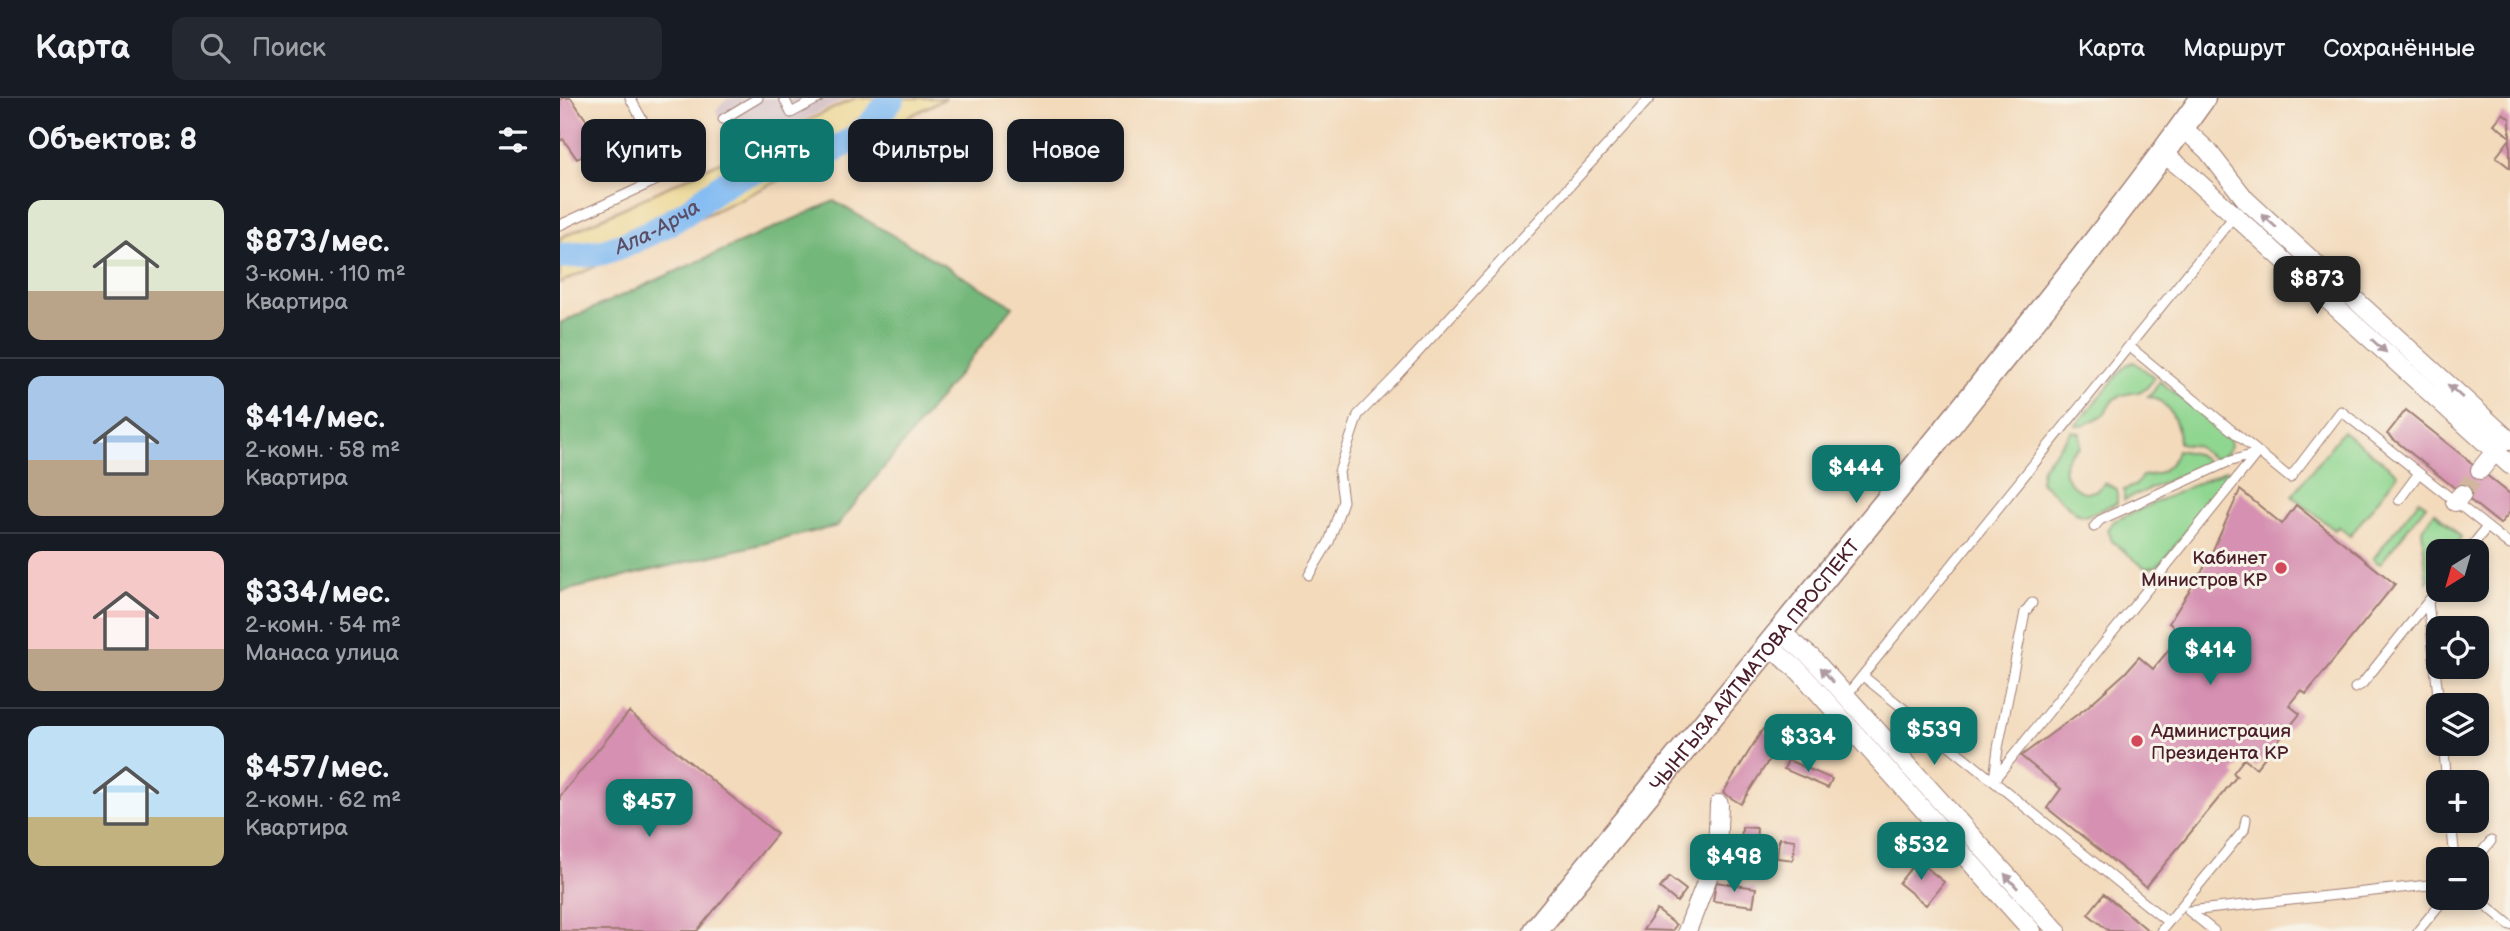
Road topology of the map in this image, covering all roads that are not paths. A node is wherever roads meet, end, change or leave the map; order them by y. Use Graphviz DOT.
graph roads {
  1 [pos="630,98"];
  2 [pos="758,98"];
  3 [pos="784,98"];
  4 [pos="819,98"];
  5 [pos="1650,98"];
  6 [pos="2203,98"];
  7 [pos="723,118"];
  8 [pos="2182,127"];
  9 [pos="2164,153"];
  10 [pos="2246,200"];
  11 [pos="2235,215"];
  12 [pos="560,225"];
  13 [pos="2130,347"];
  14 [pos="2504,443"];
  15 [pos="2258,452"];
  16 [pos="2510,466"];
  17 [pos="2480,470"];
  18 [pos="2419,473"];
  19 [pos="2399,500"];
  20 [pos="2094,527"];
  21 [pos="2487,527"];
  22 [pos="2478,539"];
  23 [pos="2510,545"];
  24 [pos="1309,575"];
  25 [pos="2427,602"];
  26 [pos="2428,602"];
  27 [pos="2032,603"];
  28 [pos="1776,640"];
  29 [pos="1863,676"];
  30 [pos="2355,688"];
  31 [pos="2438,693"];
  32 [pos="1846,696"];
  33 [pos="1993,781"];
  34 [pos="1719,804"];
  35 [pos="2246,819"];
  36 [pos="2491,841"];
  37 [pos="2486,847"];
  38 [pos="2426,885"];
  39 [pos="2489,908"];
  40 [pos="2185,909"];
  41 [pos="2435,910"];
  42 [pos="2168,922"];
  43 [pos="2510,925"];
  44 [pos="1535,931"];
  45 [pos="1687,931"];
  46 [pos="2032,931"];
  47 [pos="2057,931"];
  48 [pos="2161,931"];
  49 [pos="2214,931"];
  50 [pos="2418,931"];
  1 -- 12 [label="lane"];
  2 -- 7 [label="lane"];
  3 -- 4 [label="lane"];
  5 -- 24 [label="lane"];
  6 -- 8 [label="main road, ЧЫНГЫЗА АЙТМАТОВА ПРОСПЕКТ"];
  8 -- 9 [label="main road, ЧЫНГЫЗА АЙТМАТОВА ПРОСПЕКТ"];
  8 -- 10 [label="street"];
  9 -- 11 [label="street"];
  9 -- 28 [label="main road, ЧЫНГЫЗА АЙТМАТОВА ПРОСПЕКТ"];
  10 -- 11 [label="street"];
  14 -- 10 [label="street, one-way"];
  11 -- 13 [label="lane"];
  11 -- 14 [label="street, one-way"];
  13 -- 15 [label="lane"];
  13 -- 29 [label="lane"];
  14 -- 16 [label="street"];
  14 -- 17 [label="street"];
  15 -- 18 [label="lane"];
  15 -- 20 [label="lane"];
  15 -- 33 [label="lane"];
  18 -- 19 [label="lane"];
  18 -- 21 [label="lane"];
  21 -- 22 [label="lane"];
  21 -- 23 [label="lane"];
  25 -- 30 [label="lane"];
  26 -- 31 [label="lane"];
  27 -- 33 [label="lane"];
  32 -- 28 [label="street, one-way"];
  28 -- 44 [label="main road, ЧЫНГЫЗА АЙТМАТОВА ПРОСПЕКТ"];
  28 -- 46 [label="street"];
  29 -- 32 [label="lane"];
  29 -- 33 [label="lane"];
  47 -- 32 [label="street, one-way"];
  33 -- 42 [label="lane"];
  34 -- 45 [label="street"];
  35 -- 40 [label="lane"];
  36 -- 37 [label="lane"];
  38 -- 40 [label="lane"];
  39 -- 43 [label="lane"];
  40 -- 42 [label="lane"];
  40 -- 49 [label="lane"];
  41 -- 50 [label="lane"];
  42 -- 48 [label="lane"];
}
